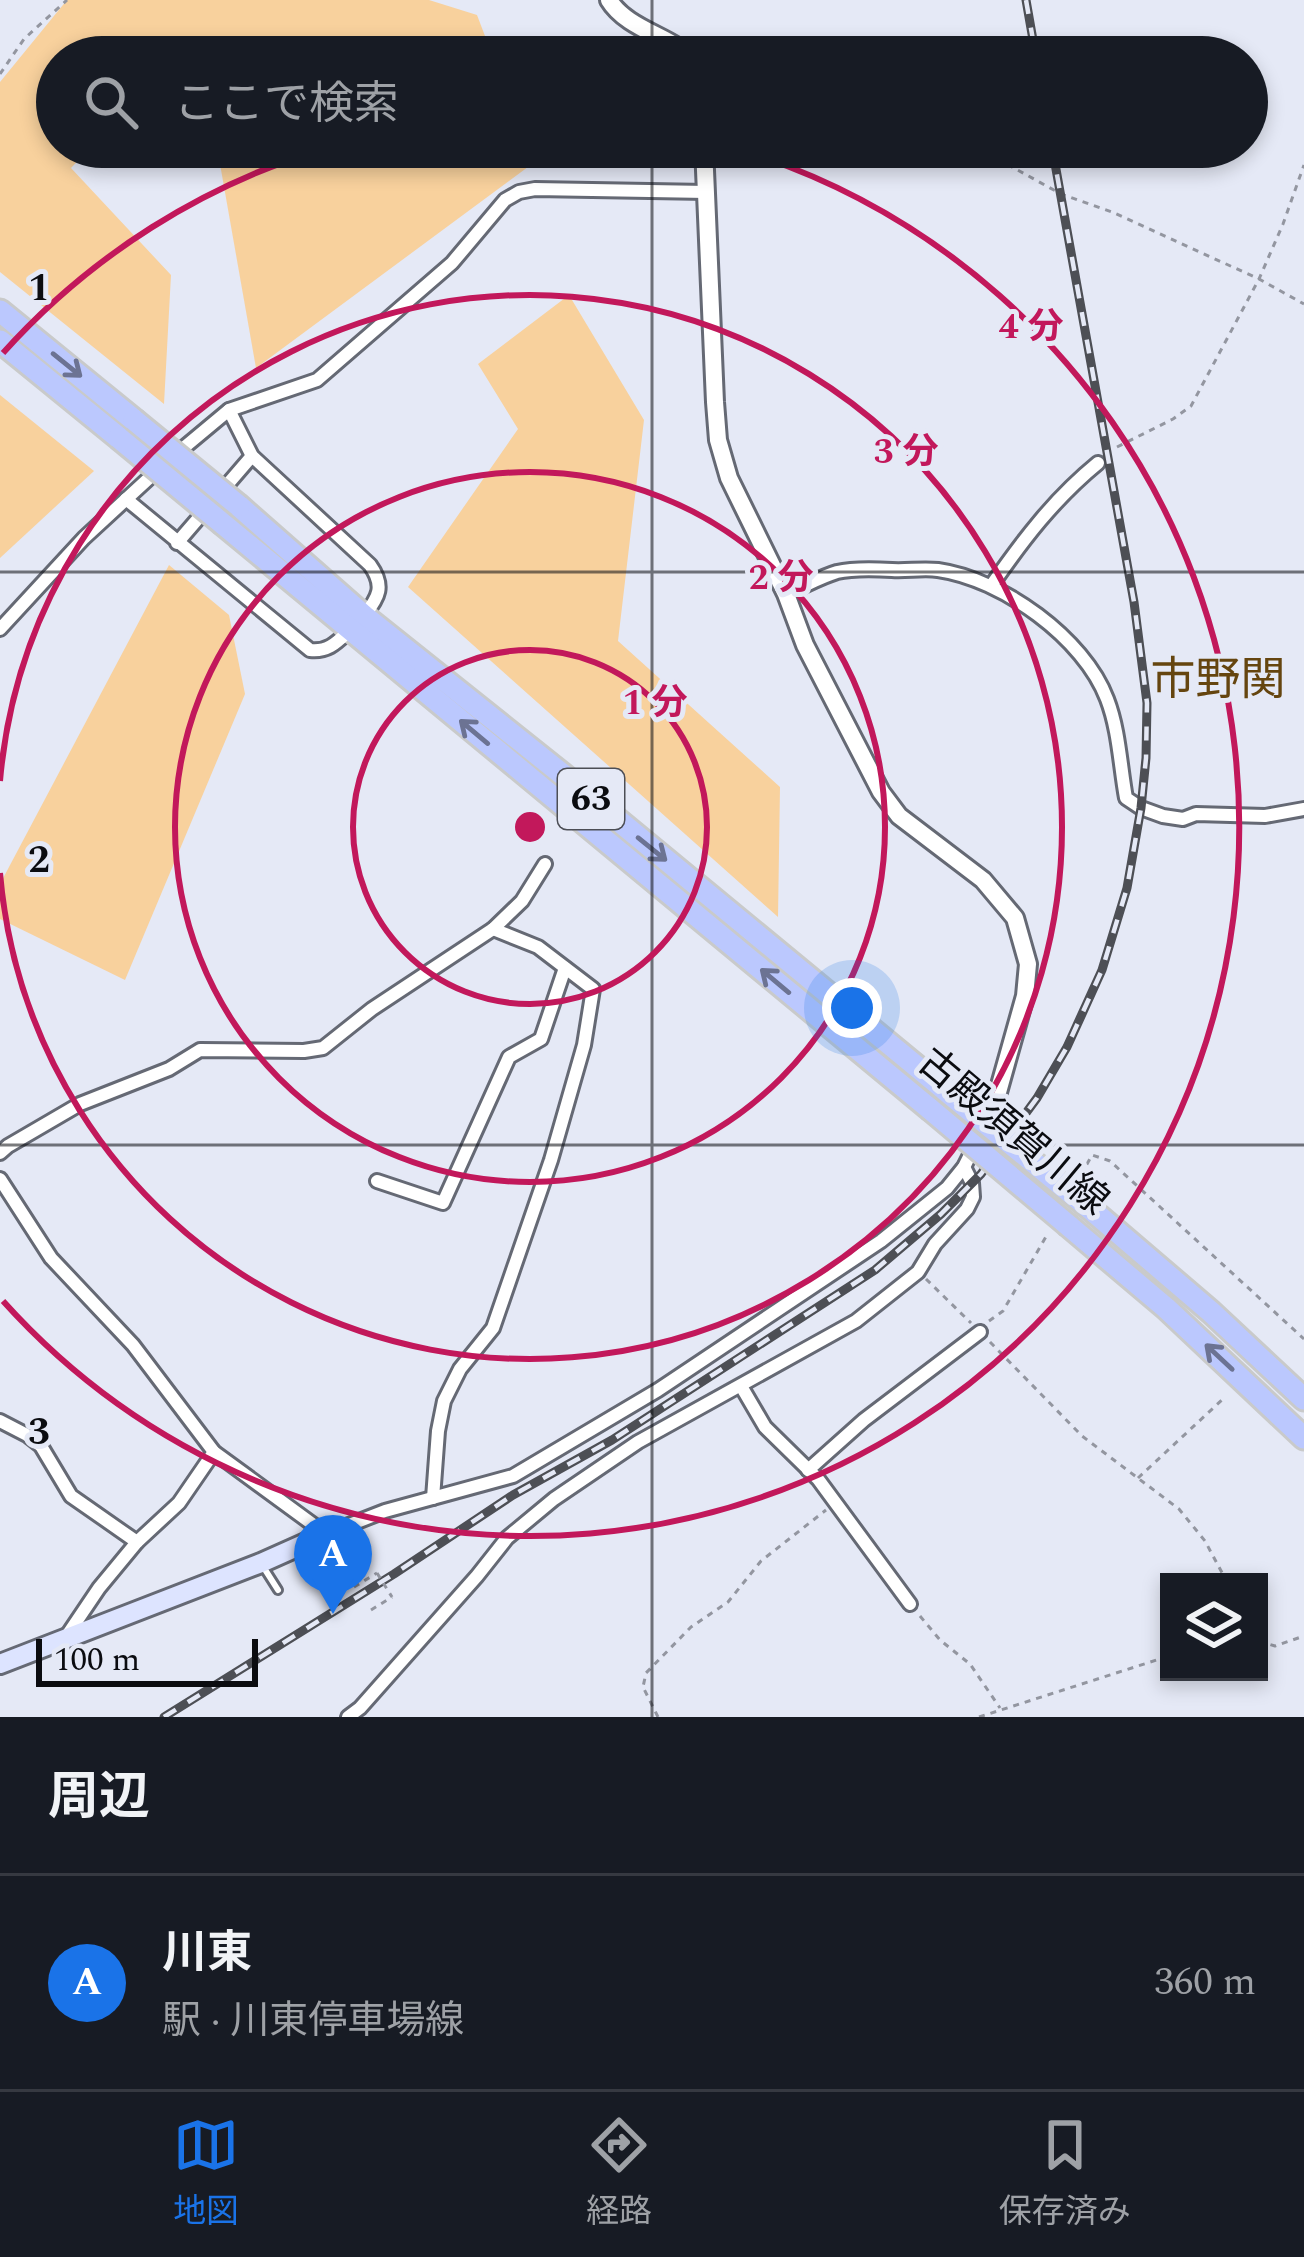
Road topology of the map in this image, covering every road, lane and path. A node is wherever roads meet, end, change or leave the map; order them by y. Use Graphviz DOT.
graph roads {
  1 [pos="67,0"];
  2 [pos="609,0"];
  3 [pos="659,36"];
  4 [pos="0,74"];
  5 [pos="1304,165"];
  6 [pos="705,168"];
  7 [pos="1014,168"];
  8 [pos="706,192"];
  9 [pos="1258,280"];
  10 [pos="1304,304"];
  11 [pos="0,310"];
  12 [pos="0,340"];
  13 [pos="229,410"];
  14 [pos="1117,447"];
  15 [pos="252,456"];
  16 [pos="1098,463"];
  17 [pos="126,499"];
  18 [pos="177,543"];
  19 [pos="991,586"];
  20 [pos="786,593"];
  21 [pos="358,622"];
  22 [pos="0,628"];
  23 [pos="1304,809"];
  24 [pos="545,864"];
  25 [pos="494,928"];
  26 [pos="566,968"];
  27 [pos="993,1110"];
  28 [pos="0,1154"];
  29 [pos="964,1166"];
  30 [pos="0,1179"];
  31 [pos="377,1181"];
  32 [pos="918,1272"];
  33 [pos="980,1332"];
  34 [pos="741,1386"];
  35 [pos="1224,1398"];
  36 [pos="1304,1399"];
  37 [pos="0,1421"];
  38 [pos="1304,1438"];
  39 [pos="214,1452"];
  40 [pos="808,1470"];
  41 [pos="1138,1478"];
  42 [pos="433,1498"];
  43 [pos="836,1502"];
  44 [pos="326,1534"];
  45 [pos="137,1542"];
  46 [pos="261,1563"];
  47 [pos="1222,1573"];
  48 [pos="354,1587"];
  49 [pos="278,1591"];
  50 [pos="910,1604"];
  51 [pos="371,1610"];
  52 [pos="1304,1636"];
  53 [pos="65,1639"];
  54 [pos="1268,1644"];
  55 [pos="1160,1659"];
  56 [pos="0,1664"];
  57 [pos="1000,1709"];
  58 [pos="348,1717"];
  59 [pos="658,1717"];
  60 [pos="979,1717"];
  1 -- 4 [label="path"];
  2 -- 3 [label="street"];
  5 -- 9 [label="path"];
  6 -- 8 [label="street"];
  7 -- 9 [label="path"];
  8 -- 13 [label="street"];
  8 -- 20 [label="street"];
  9 -- 10 [label="path"];
  9 -- 14 [label="path"];
  11 -- 21 [label="main road, 古殿須賀川線 / 63, one-way, bridge"];
  12 -- 21 [label="main road, 古殿須賀川線 / 63, bridge"];
  13 -- 15 [label="street"];
  13 -- 17 [label="street"];
  15 -- 18 [label="street"];
  15 -- 21 [label="street"];
  16 -- 19 [label="street"];
  17 -- 18 [label="street"];
  17 -- 22 [label="street"];
  18 -- 21 [label="street"];
  19 -- 20 [label="street"];
  19 -- 23 [label="street"];
  20 -- 27 [label="street"];
  21 -- 36 [label="main road, 古殿須賀川線 / 63, one-way, bridge"];
  38 -- 21 [label="main road, 古殿須賀川線 / 63, one-way, bridge"];
  24 -- 25 [label="street"];
  25 -- 26 [label="street"];
  25 -- 28 [label="street"];
  26 -- 31 [label="street"];
  26 -- 42 [label="street"];
  27 -- 29 [label="street"];
  29 -- 32 [label="street"];
  29 -- 42 [label="street"];
  30 -- 39 [label="street"];
  32 -- 33 [label="path"];
  32 -- 34 [label="street"];
  33 -- 40 [label="street"];
  33 -- 41 [label="path"];
  34 -- 40 [label="street"];
  34 -- 58 [label="street"];
  35 -- 41 [label="path"];
  37 -- 45 [label="street"];
  39 -- 44 [label="street"];
  39 -- 45 [label="street"];
  40 -- 43 [label="street"];
  41 -- 47 [label="path"];
  42 -- 44 [label="street"];
  43 -- 50 [label="street"];
  43 -- 59 [label="path"];
  44 -- 46 [label="main road"];
  45 -- 53 [label="street"];
  46 -- 49 [label="lane"];
  46 -- 53 [label="main road"];
  48 -- 51 [label="path, bridge"];
  50 -- 57 [label="path"];
  52 -- 54 [label="path"];
  53 -- 56 [label="main road"];
  55 -- 57 [label="path"];
  57 -- 60 [label="path"];
}
